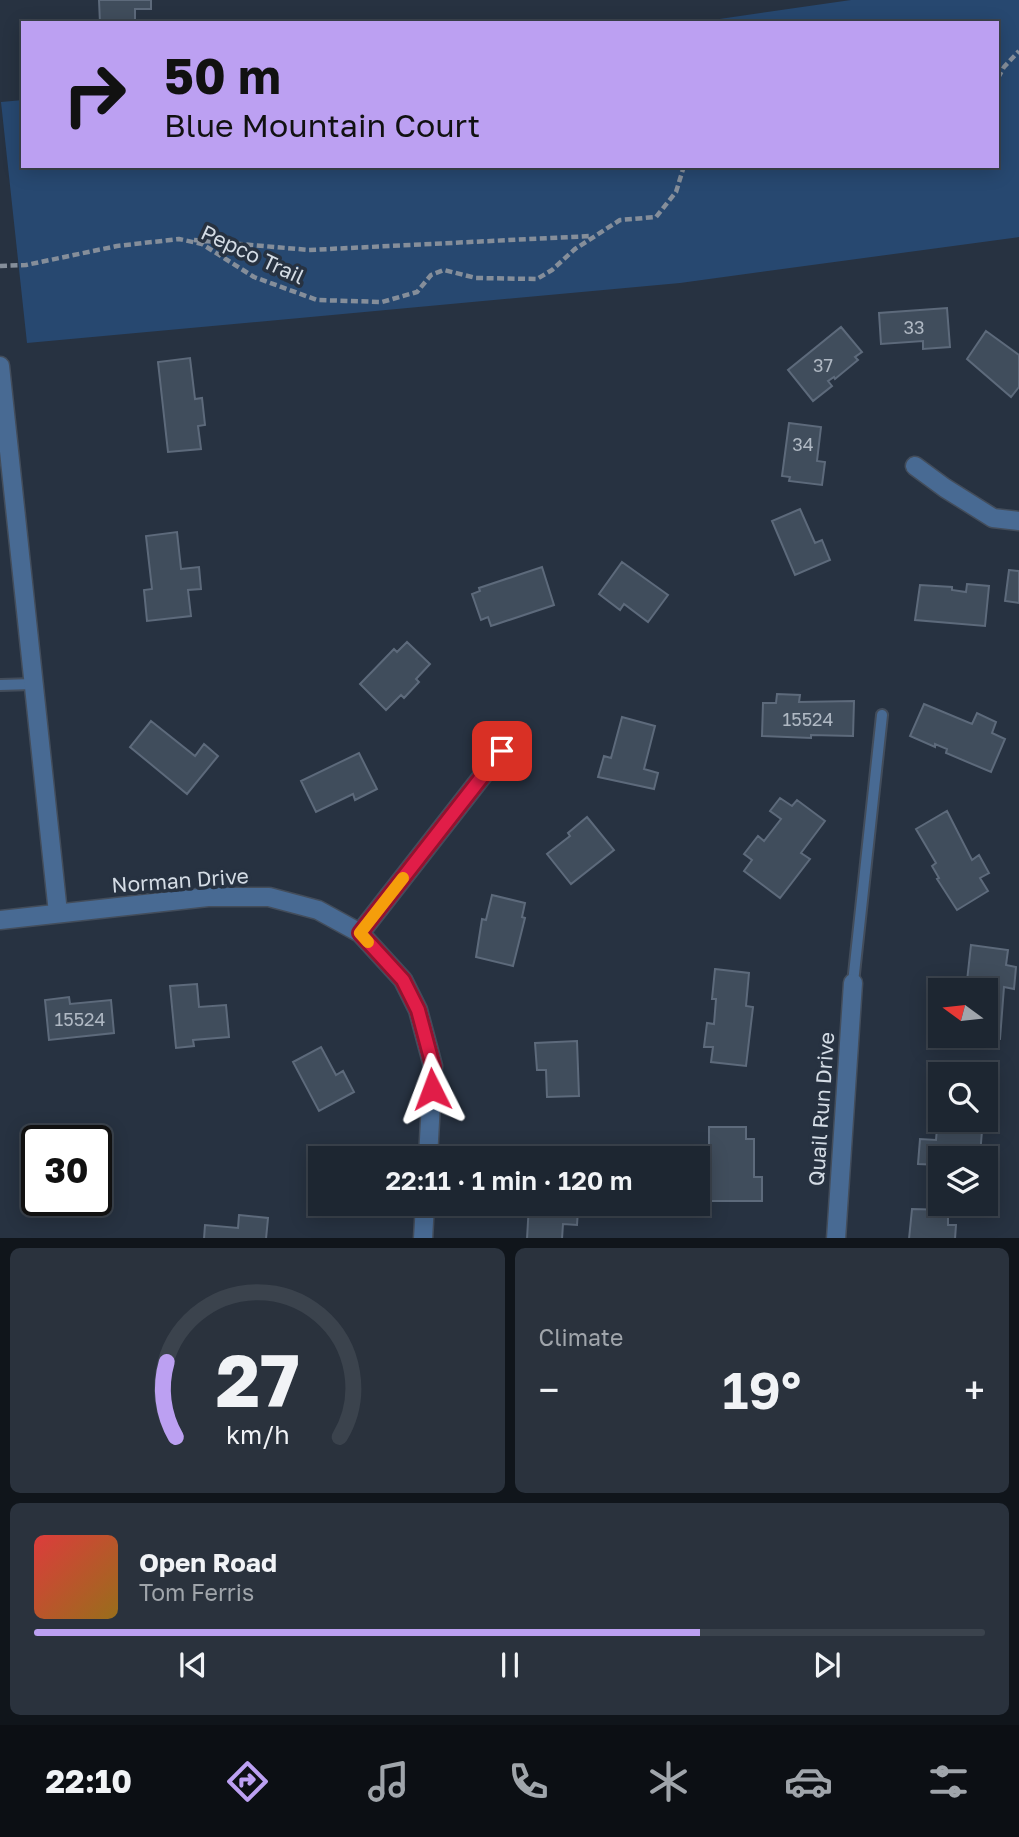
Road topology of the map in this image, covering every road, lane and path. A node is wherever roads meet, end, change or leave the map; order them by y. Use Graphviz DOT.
graph roads {
  1 [pos="1019,51"];
  2 [pos="999,76"];
  3 [pos="683,168"];
  4 [pos="593,236"];
  5 [pos="179,239"];
  6 [pos="0,266"];
  7 [pos="0,366"];
  8 [pos="915,466"];
  9 [pos="1019,521"];
  10 [pos="33,684"];
  11 [pos="0,685"];
  12 [pos="882,715"];
  13 [pos="502,751"];
  14 [pos="58,913"];
  15 [pos="0,920"];
  16 [pos="360,933"];
  17 [pos="853,983"];
  18 [pos="429,1146"];
  19 [pos="424,1216"];
  20 [pos="423,1238"];
  21 [pos="836,1238"];
  1 -- 2 [label="path"];
  3 -- 4 [label="path, Pepco Trail"];
  4 -- 5 [label="path"];
  4 -- 5 [label="path, Pepco Trail"];
  5 -- 6 [label="path, Pepco Trail"];
  7 -- 10 [label="street"];
  8 -- 9 [label="street"];
  10 -- 11 [label="lane"];
  10 -- 14 [label="street"];
  12 -- 17 [label="lane"];
  13 -- 16 [label="street"];
  14 -- 15 [label="street, Norman Drive"];
  14 -- 16 [label="street, Norman Drive"];
  16 -- 18 [label="street, Norman Drive"];
  17 -- 21 [label="street, Quail Run Drive"];
  19 -- 20 [label="street"];
}
